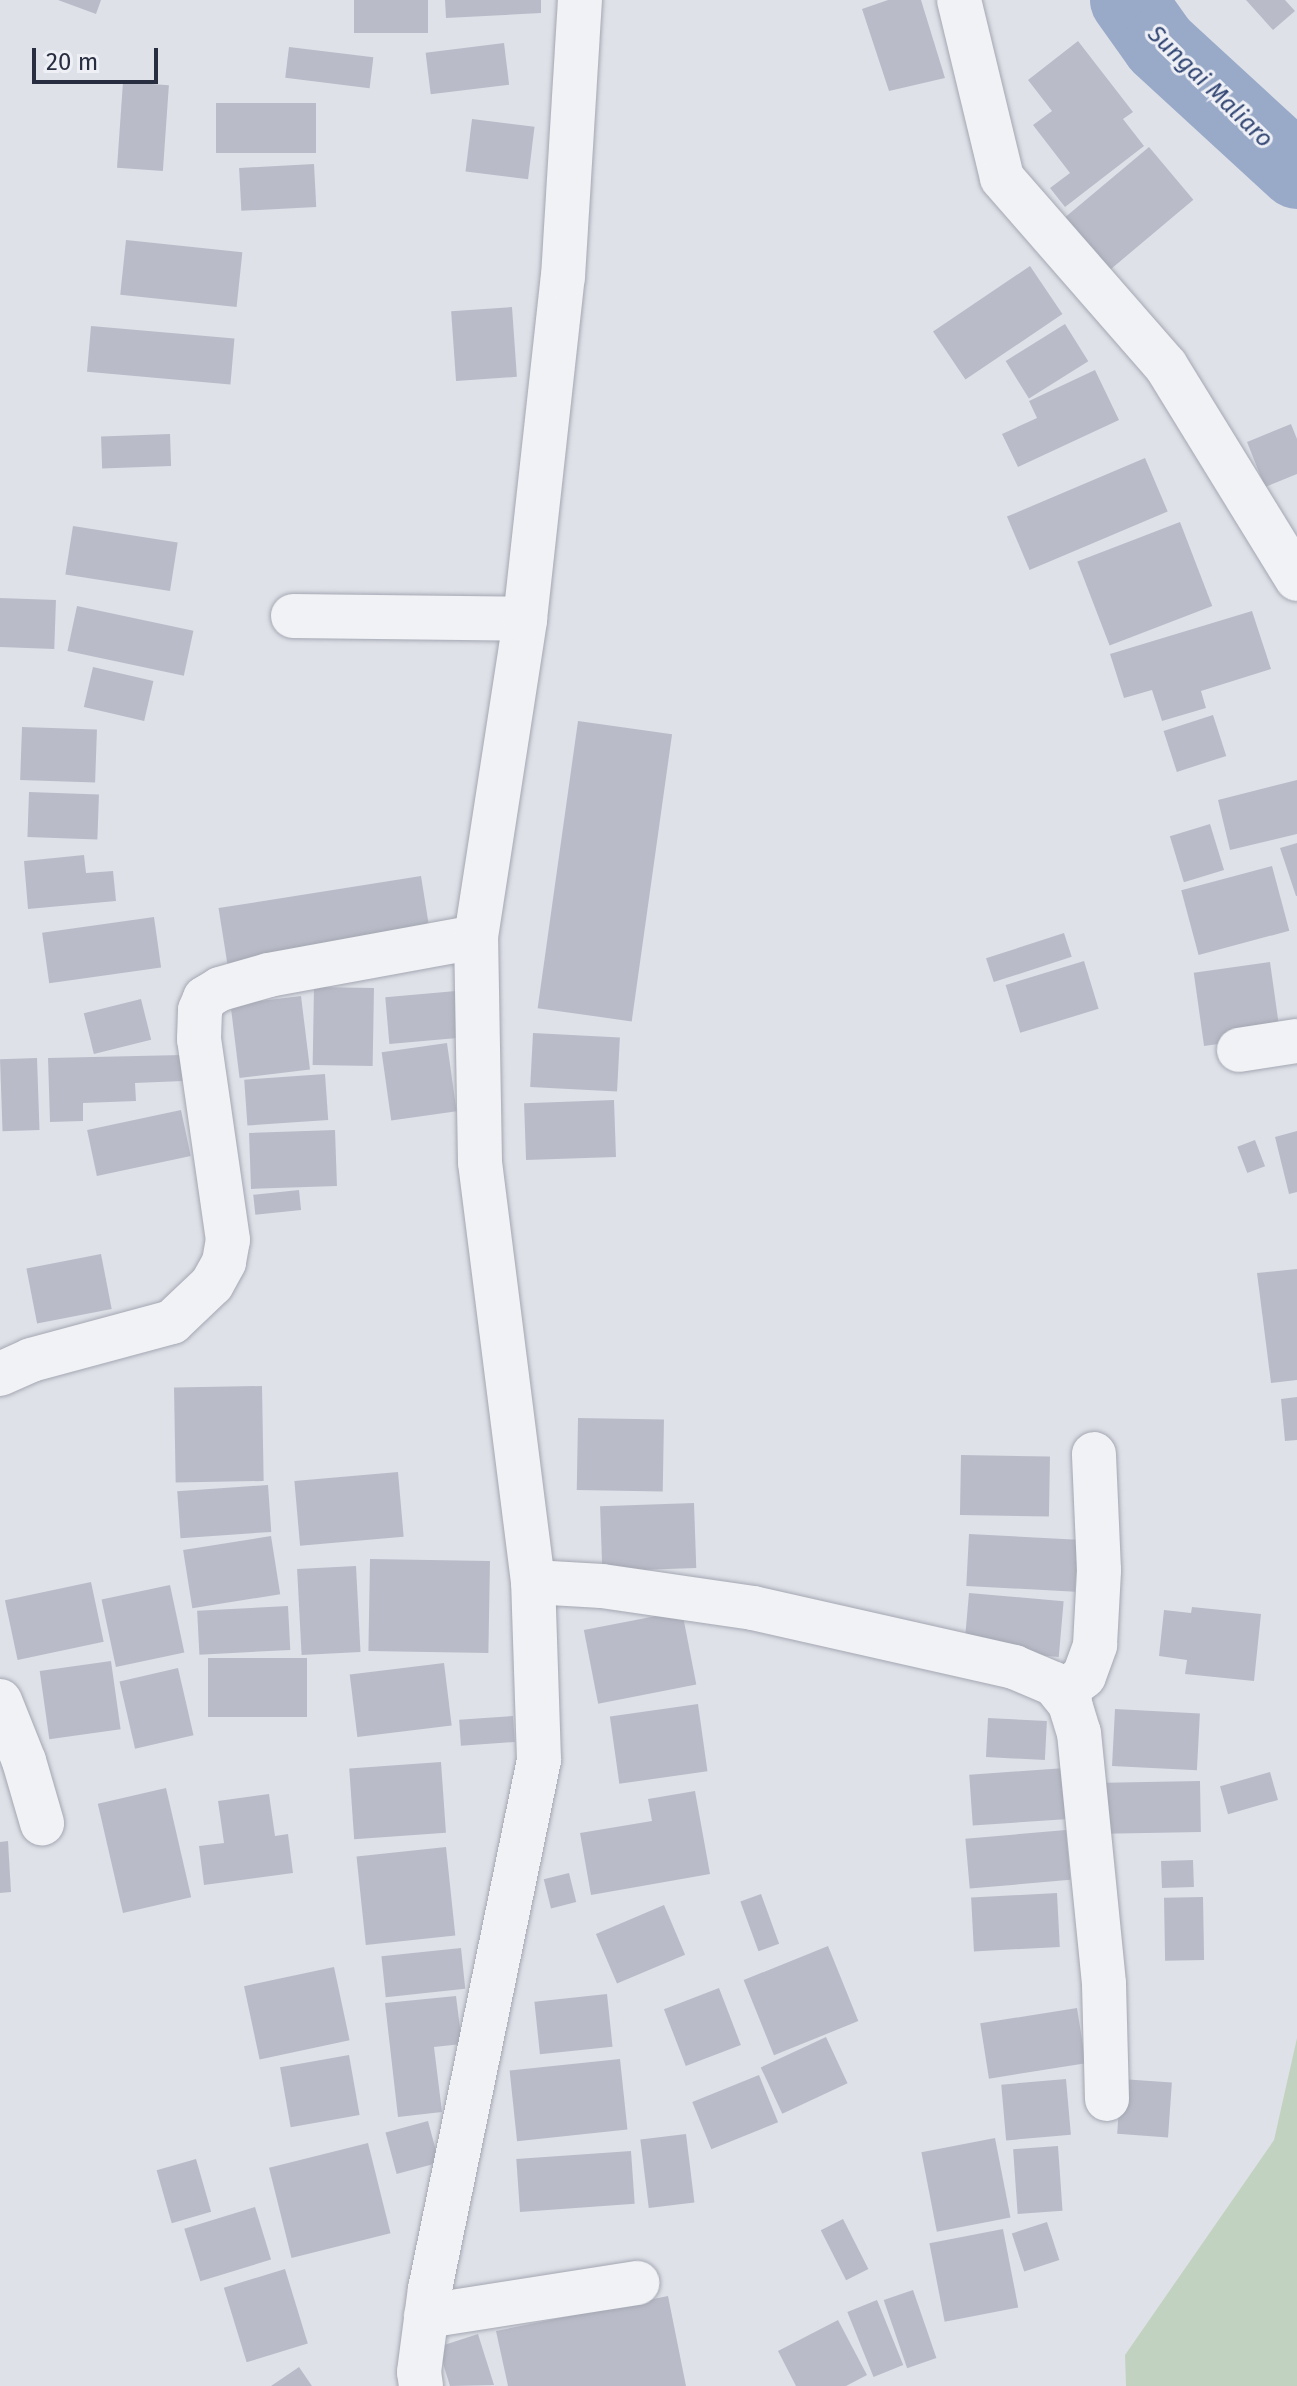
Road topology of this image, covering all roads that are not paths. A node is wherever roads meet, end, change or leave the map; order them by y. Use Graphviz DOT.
graph roads {
  1 [pos="580,0"];
  2 [pos="959,0"];
  3 [pos="1297,579"];
  4 [pos="293,616"];
  5 [pos="525,619"];
  6 [pos="476,937"];
  7 [pos="1297,1041"];
  8 [pos="1239,1050"];
  9 [pos="0,1374"];
  10 [pos="1094,1454"];
  11 [pos="533,1582"];
  12 [pos="1063,1692"];
  13 [pos="0,1701"];
  14 [pos="42,1823"];
  15 [pos="1107,2099"];
  16 [pos="637,2283"];
  17 [pos="426,2316"];
  18 [pos="421,2386"];
  1 -- 5 [label="street"];
  2 -- 3 [label="street"];
  4 -- 5 [label="street"];
  5 -- 6 [label="street"];
  6 -- 9 [label="street"];
  6 -- 11 [label="street"];
  7 -- 8 [label="street"];
  10 -- 12 [label="street"];
  11 -- 12 [label="street"];
  11 -- 17 [label="street"];
  12 -- 15 [label="street"];
  13 -- 14 [label="street"];
  16 -- 17 [label="street"];
  17 -- 18 [label="street"];
}
